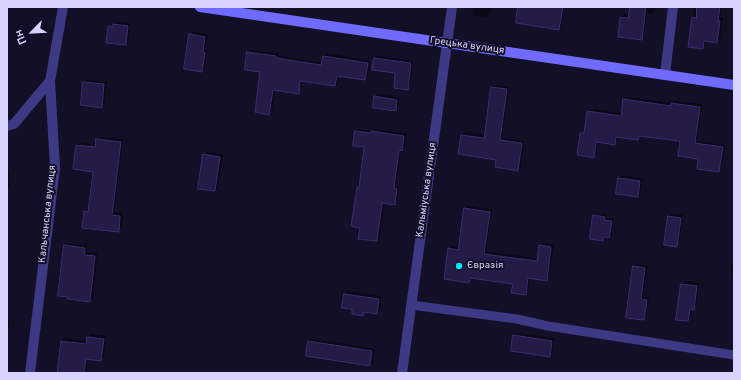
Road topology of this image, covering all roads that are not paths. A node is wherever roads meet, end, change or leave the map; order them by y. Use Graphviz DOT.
graph roads {
  1 [pos="63,7"];
  2 [pos="200,7"];
  3 [pos="452,7"];
  4 [pos="674,7"];
  5 [pos="447,43"];
  6 [pos="665,75"];
  7 [pos="50,81"];
  8 [pos="734,85"];
  9 [pos="7,126"];
  10 [pos="411,304"];
  11 [pos="734,355"];
  12 [pos="30,373"];
  13 [pos="402,373"];
  1 -- 7 [label="street, Кальчанська вулиця"];
  2 -- 5 [label="street, Грецька вулиця"];
  3 -- 5 [label="street, Кальміуська вулиця"];
  4 -- 6 [label="street"];
  5 -- 6 [label="street, Грецька вулиця"];
  5 -- 10 [label="street, Кальміуська вулиця"];
  6 -- 8 [label="street, Грецька вулиця"];
  7 -- 9 [label="street"];
  7 -- 12 [label="street, Кальчанська вулиця"];
  10 -- 11 [label="lane"];
  10 -- 13 [label="street, Кальміуська вулиця"];
}
